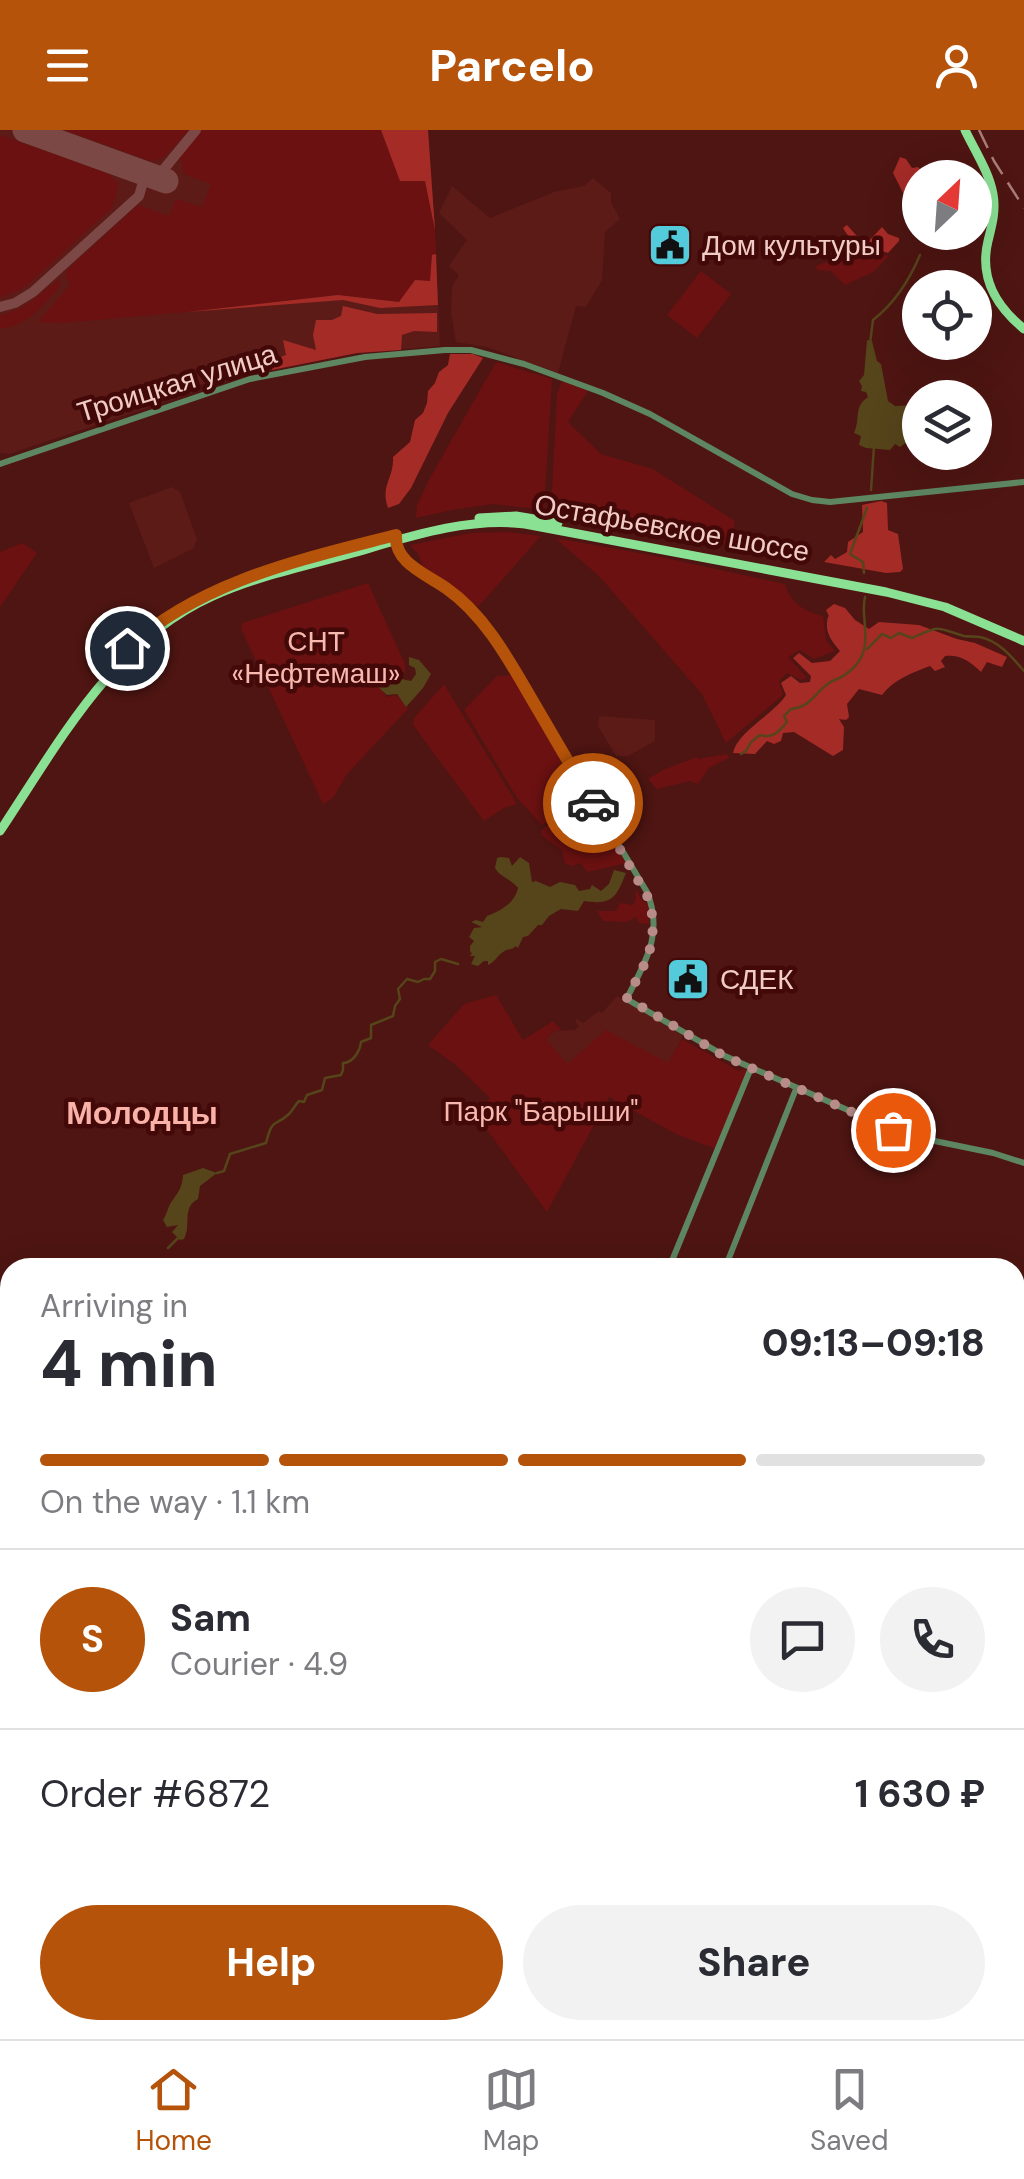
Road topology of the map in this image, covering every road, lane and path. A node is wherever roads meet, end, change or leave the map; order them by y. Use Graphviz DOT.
graph roads {
  1 [pos="965,130"];
  2 [pos="1024,329"];
  3 [pos="0,464"];
  4 [pos="1024,482"];
  5 [pos="396,538"];
  6 [pos="1024,639"];
  7 [pos="0,827"];
  8 [pos="751,1068"];
  9 [pos="796,1089"];
  10 [pos="1024,1163"];
  11 [pos="673,1258"];
  12 [pos="729,1258"];
  1 -- 2 [label="main road"];
  3 -- 4 [label="street, Троицкая улица"];
  5 -- 6 [label="main road, Остафьевское шоссе"];
  5 -- 7 [label="main road, Остафьевское шоссе"];
  5 -- 8 [label="street"];
  8 -- 9 [label="street"];
  8 -- 11 [label="street"];
  9 -- 10 [label="street"];
  9 -- 12 [label="street"];
}
